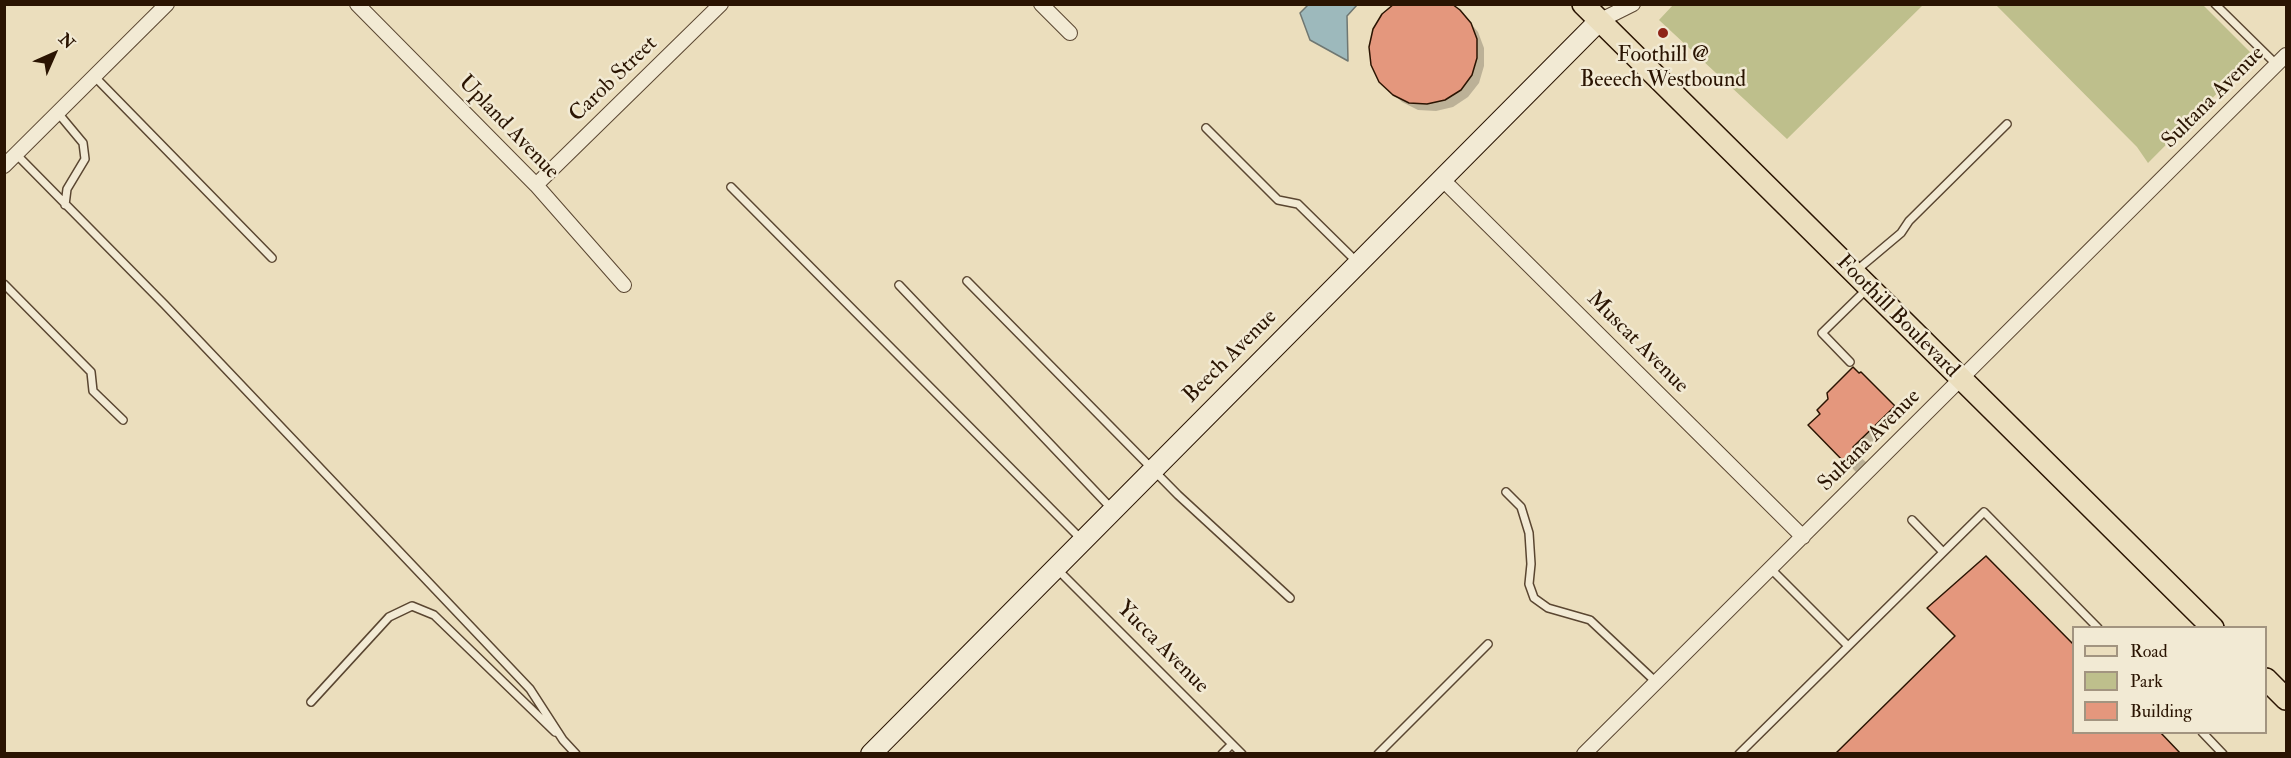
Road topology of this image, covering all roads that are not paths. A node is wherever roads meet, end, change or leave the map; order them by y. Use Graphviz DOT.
graph roads {
  1 [pos="167,4"];
  2 [pos="357,4"];
  3 [pos="1041,4"];
  4 [pos="1583,4"];
  5 [pos="1633,4"];
  6 [pos="2215,4"];
  7 [pos="714,9"];
  8 [pos="1599,21"];
  9 [pos="1070,33"];
  10 [pos="2282,60"];
  11 [pos="94,76"];
  12 [pos="58,113"];
  13 [pos="2007,124"];
  14 [pos="1206,128"];
  15 [pos="16,154"];
  16 [pos="4,166"];
  17 [pos="1442,179"];
  18 [pos="536,185"];
  19 [pos="731,187"];
  20 [pos="66,205"];
  21 [pos="272,258"];
  22 [pos="1358,264"];
  23 [pos="1852,273"];
  24 [pos="967,281"];
  25 [pos="4,284"];
  26 [pos="624,285"];
  27 [pos="899,285"];
  28 [pos="1868,288"];
  29 [pos="1850,362"];
  30 [pos="1961,381"];
  31 [pos="123,420"];
  32 [pos="1154,469"];
  33 [pos="1506,492"];
  34 [pos="1113,510"];
  35 [pos="1911,520"];
  36 [pos="1803,537"];
  37 [pos="1083,541"];
  38 [pos="1943,552"];
  39 [pos="1056,568"];
  40 [pos="1771,569"];
  41 [pos="1290,598"];
  42 [pos="2097,626"];
  43 [pos="2212,626"];
  44 [pos="1488,644"];
  45 [pos="1848,646"];
  46 [pos="2267,681"];
  47 [pos="1656,682"];
  48 [pos="2286,699"];
  49 [pos="311,702"];
  50 [pos="2204,734"];
  51 [pos="563,740"];
  52 [pos="1232,744"];
  53 [pos="576,753"];
  54 [pos="871,753"];
  55 [pos="1222,753"];
  56 [pos="1242,753"];
  57 [pos="1378,753"];
  58 [pos="1584,753"];
  59 [pos="1740,753"];
  60 [pos="2223,753"];
  1 -- 11 [label="street"];
  2 -- 18 [label="street, Upland Avenue"];
  3 -- 9 [label="street"];
  4 -- 8 [label="main road, Foothill Boulevard"];
  5 -- 8 [label="street, Beech Avenue"];
  6 -- 10 [label="lane"];
  7 -- 18 [label="street, Carob Street"];
  8 -- 17 [label="main road, Beech Avenue"];
  8 -- 23 [label="main road, Foothill Boulevard"];
  10 -- 30 [label="street, Sultana Avenue"];
  11 -- 12 [label="street"];
  11 -- 21 [label="lane"];
  12 -- 15 [label="street"];
  12 -- 20 [label="lane"];
  13 -- 23 [label="lane"];
  14 -- 22 [label="lane"];
  15 -- 16 [label="street"];
  15 -- 20 [label="lane"];
  17 -- 22 [label="main road, Beech Avenue"];
  17 -- 36 [label="street, Muscat Avenue"];
  18 -- 26 [label="street, Upland Avenue"];
  19 -- 37 [label="lane"];
  20 -- 51 [label="lane"];
  22 -- 32 [label="main road, Beech Avenue"];
  23 -- 28 [label="main road, Foothill Boulevard"];
  24 -- 32 [label="lane"];
  25 -- 31 [label="lane"];
  27 -- 34 [label="lane"];
  28 -- 29 [label="lane"];
  28 -- 30 [label="main road, Foothill Boulevard"];
  30 -- 36 [label="street, Sultana Avenue"];
  30 -- 43 [label="main road, Foothill Boulevard"];
  32 -- 34 [label="main road, Beech Avenue"];
  32 -- 41 [label="lane"];
  33 -- 47 [label="lane"];
  34 -- 37 [label="main road, Beech Avenue"];
  35 -- 38 [label="lane"];
  36 -- 40 [label="street, Sultana Avenue"];
  37 -- 39 [label="main road, Beech Avenue"];
  38 -- 42 [label="lane"];
  38 -- 45 [label="lane"];
  39 -- 52 [label="lane, Yucca Avenue"];
  39 -- 54 [label="main road, Beech Avenue"];
  40 -- 45 [label="lane"];
  40 -- 47 [label="street, Sultana Avenue"];
  44 -- 57 [label="lane"];
  45 -- 59 [label="lane"];
  46 -- 48 [label="main road"];
  47 -- 58 [label="street, Sultana Avenue"];
  49 -- 51 [label="lane"];
  50 -- 60 [label="lane"];
  51 -- 53 [label="lane"];
  52 -- 55 [label="lane"];
  52 -- 56 [label="lane, Yucca Avenue"];
}
